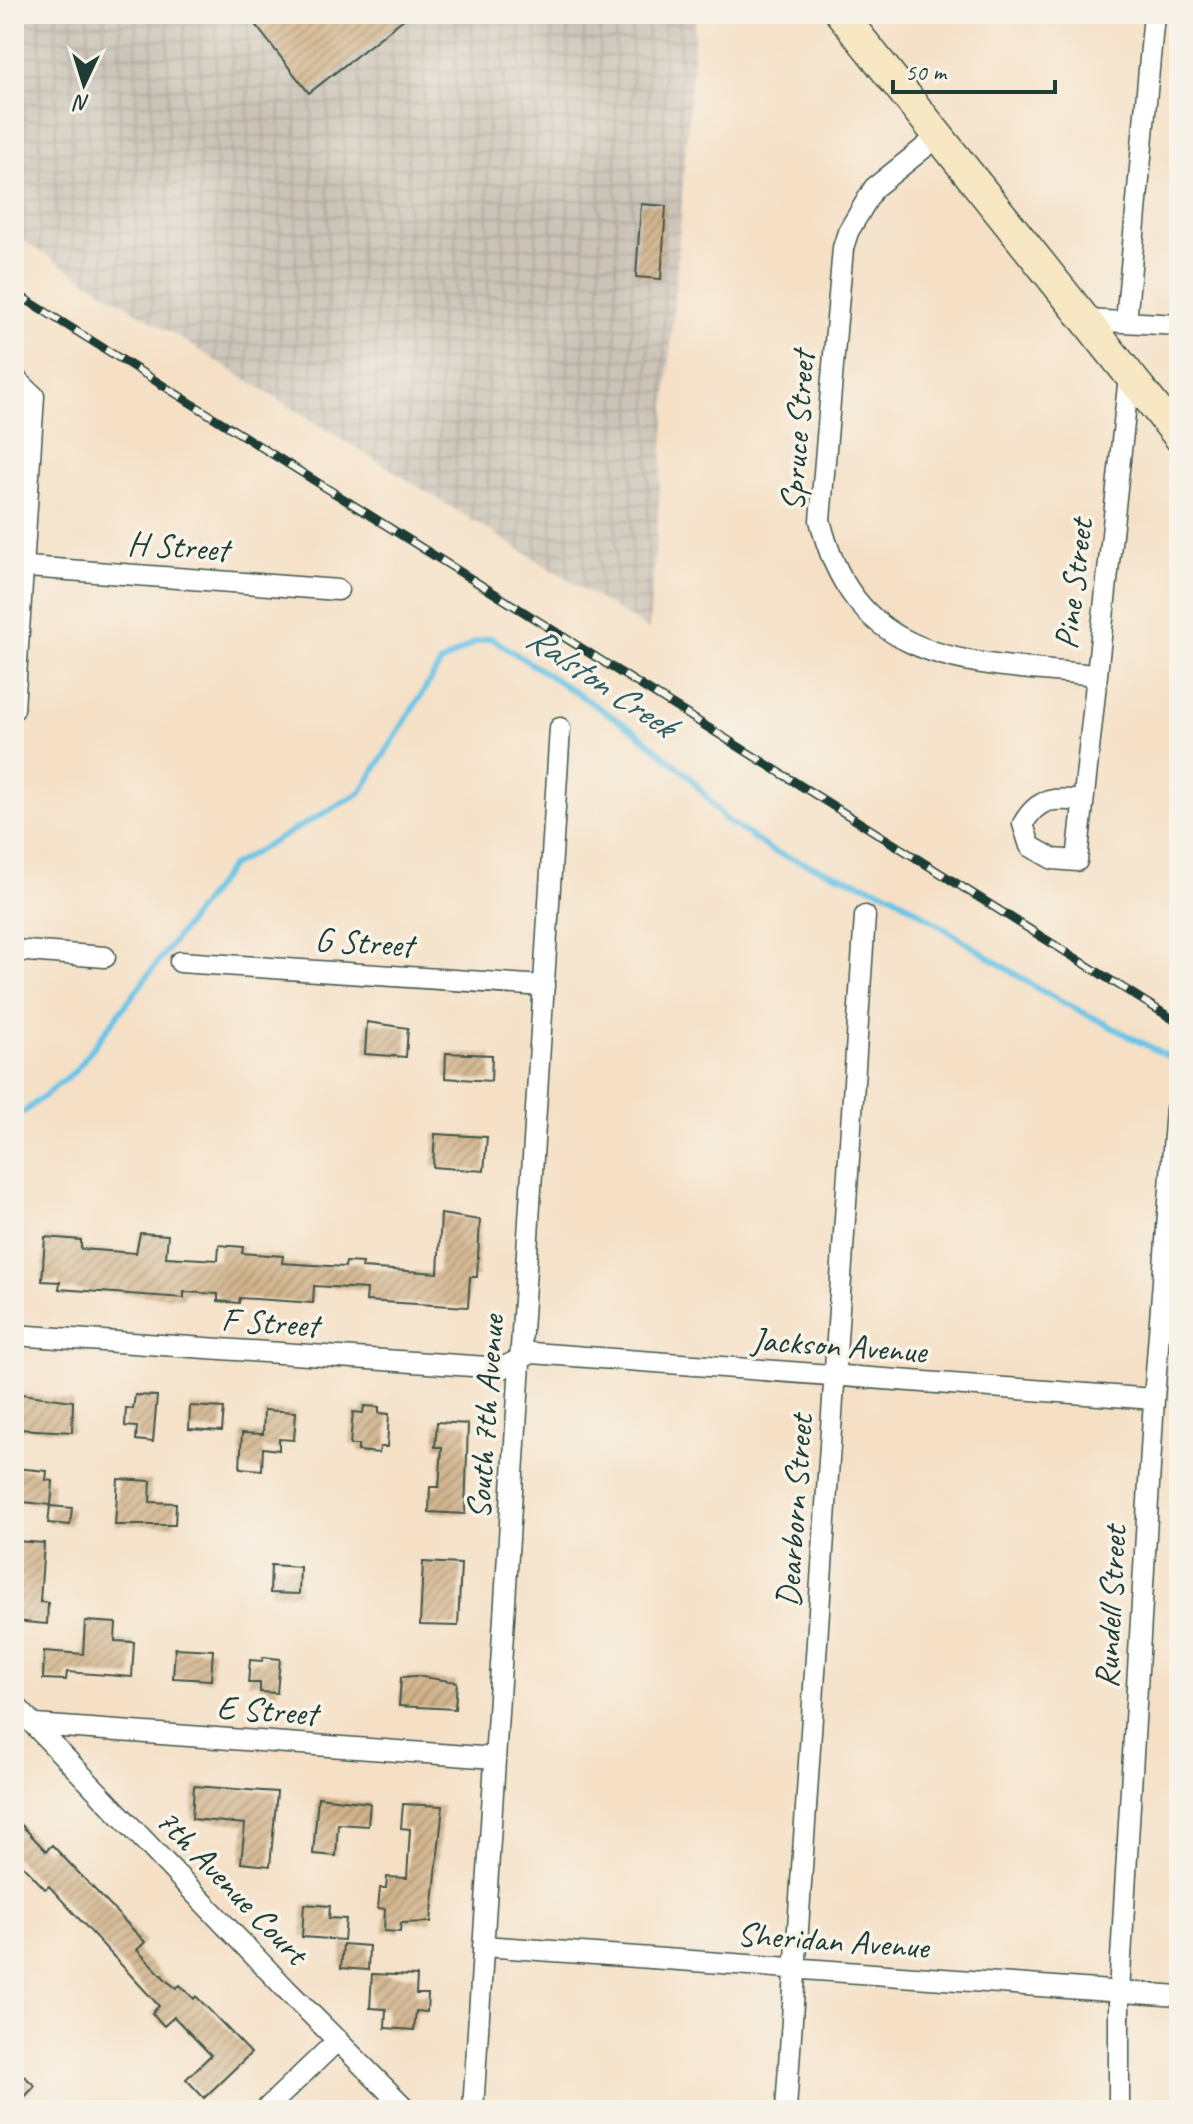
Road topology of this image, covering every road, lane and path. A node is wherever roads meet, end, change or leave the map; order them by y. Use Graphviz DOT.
graph roads {
  1 [pos="841,14"];
  2 [pos="1154,14"];
  3 [pos="940,135"];
  4 [pos="1086,320"];
  5 [pos="1126,322"];
  6 [pos="1179,325"];
  7 [pos="1129,376"];
  8 [pos="14,377"];
  9 [pos="1179,437"];
  10 [pos="19,566"];
  11 [pos="338,590"];
  12 [pos="1095,675"];
  13 [pos="14,709"];
  14 [pos="560,728"];
  15 [pos="1082,801"];
  16 [pos="865,916"];
  17 [pos="14,950"];
  18 [pos="105,957"];
  19 [pos="180,962"];
  20 [pos="544,986"];
  21 [pos="1176,1109"];
  22 [pos="14,1335"];
  23 [pos="520,1360"];
  24 [pos="836,1378"];
  25 [pos="1154,1399"];
  26 [pos="14,1704"];
  27 [pos="35,1725"];
  28 [pos="495,1758"];
  29 [pos="483,1946"];
  30 [pos="793,1969"];
  31 [pos="1119,1992"];
  32 [pos="1179,1996"];
  33 [pos="338,2040"];
  34 [pos="265,2110"];
  35 [pos="407,2110"];
  36 [pos="473,2110"];
  37 [pos="786,2110"];
  38 [pos="1119,2110"];
  1 -- 3 [label="main road"];
  2 -- 5 [label="street"];
  3 -- 4 [label="main road"];
  3 -- 12 [label="street, Spruce Street"];
  4 -- 5 [label="street"];
  4 -- 7 [label="main road"];
  5 -- 6 [label="street"];
  7 -- 9 [label="main road"];
  7 -- 12 [label="street, Pine Street"];
  8 -- 10 [label="street"];
  10 -- 11 [label="street, H Street"];
  10 -- 13 [label="street"];
  12 -- 15 [label="street, Pine Street"];
  14 -- 20 [label="street, South 7th Avenue"];
  16 -- 24 [label="street, Dearborn Street"];
  17 -- 18 [label="street"];
  19 -- 20 [label="street, G Street"];
  20 -- 23 [label="street, South 7th Avenue"];
  21 -- 25 [label="street, Rundell Street"];
  22 -- 23 [label="street, F Street"];
  23 -- 24 [label="street, Jackson Avenue"];
  23 -- 28 [label="street, South 7th Avenue"];
  24 -- 25 [label="street, Jackson Avenue"];
  24 -- 30 [label="street, Dearborn Street"];
  25 -- 31 [label="street, Rundell Street"];
  26 -- 27 [label="street, 7th Avenue Court"];
  27 -- 28 [label="street, E Street"];
  27 -- 33 [label="street, 7th Avenue Court"];
  28 -- 29 [label="street, South 7th Avenue"];
  29 -- 30 [label="street, Sheridan Avenue"];
  29 -- 36 [label="street, South 7th Avenue"];
  30 -- 31 [label="street, Sheridan Avenue"];
  30 -- 37 [label="street, Dearborn Street"];
  31 -- 32 [label="street, Sheridan Avenue"];
  31 -- 38 [label="street, Rundell Street"];
  33 -- 34 [label="street"];
  33 -- 35 [label="street, 7th Avenue Court"];
}
